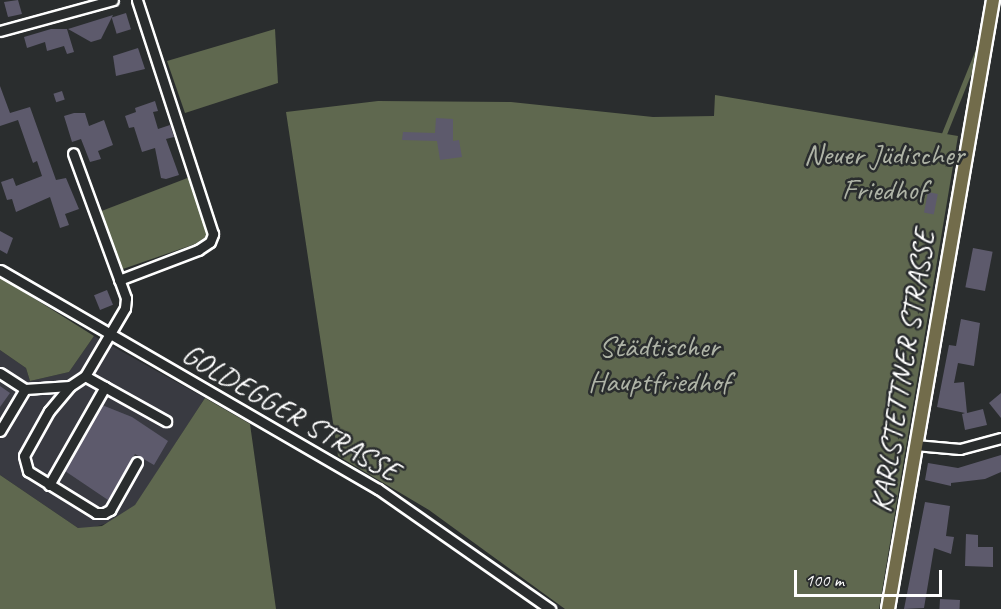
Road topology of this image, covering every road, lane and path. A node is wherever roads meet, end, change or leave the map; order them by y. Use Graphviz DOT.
graph roads {
  1 [pos="113,0"];
  2 [pos="137,0"];
  3 [pos="993,0"];
  4 [pos="0,31"];
  5 [pos="73,153"];
  6 [pos="0,270"];
  7 [pos="119,280"];
  8 [pos="111,336"];
  9 [pos="0,373"];
  10 [pos="85,376"];
  11 [pos="70,386"];
  12 [pos="105,387"];
  13 [pos="25,389"];
  14 [pos="166,421"];
  15 [pos="0,431"];
  16 [pos="1001,438"];
  17 [pos="915,445"];
  18 [pos="137,462"];
  19 [pos="49,485"];
  20 [pos="549,609"];
  21 [pos="888,609"];
  1 -- 4 [label="street"];
  2 -- 7 [label="street"];
  3 -- 17 [label="main road, KARLSTETTNER STRASSE"];
  5 -- 7 [label="street"];
  6 -- 8 [label="street, GOLDEGGER STRASSE"];
  7 -- 8 [label="street"];
  8 -- 10 [label="street"];
  8 -- 20 [label="street, GOLDEGGER STRASSE"];
  9 -- 13 [label="street"];
  10 -- 11 [label="street"];
  10 -- 12 [label="street"];
  11 -- 13 [label="street"];
  11 -- 19 [label="street"];
  12 -- 14 [label="street"];
  12 -- 19 [label="street"];
  13 -- 15 [label="street"];
  16 -- 17 [label="street"];
  17 -- 21 [label="main road, KARLSTETTNER STRASSE"];
  18 -- 19 [label="street"];
}
